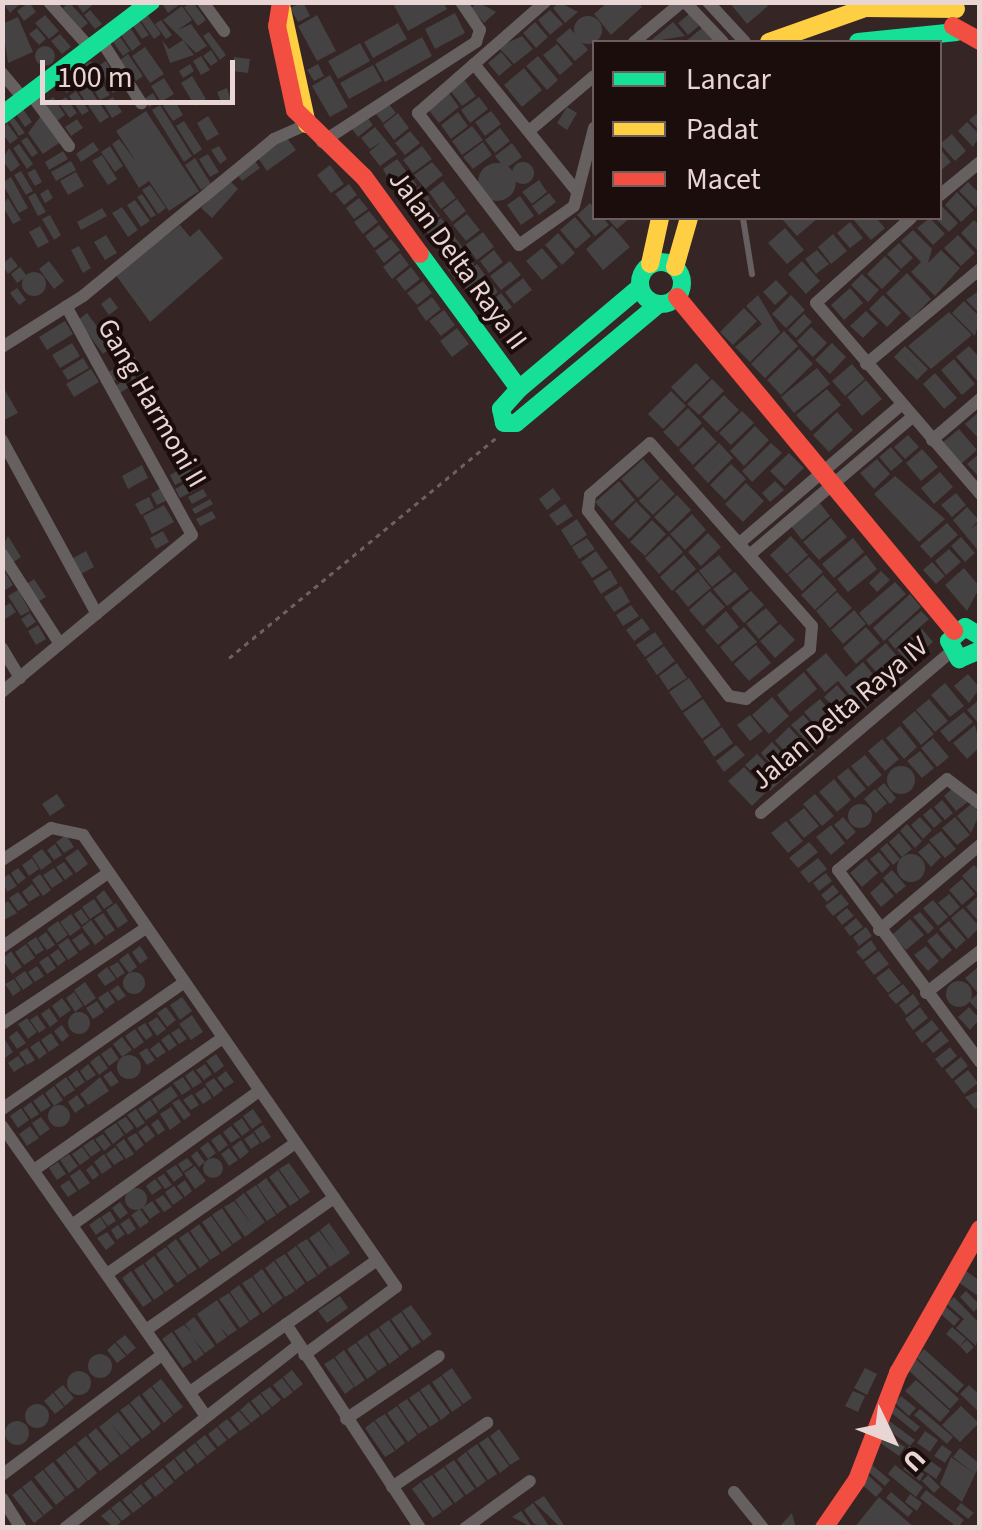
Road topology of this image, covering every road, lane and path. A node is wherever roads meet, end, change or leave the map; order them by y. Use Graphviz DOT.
graph roads {
  1 [pos="49,2"];
  2 [pos="151,2"];
  3 [pos="203,2"];
  4 [pos="461,2"];
  5 [pos="545,2"];
  6 [pos="683,2"];
  7 [pos="708,2"];
  8 [pos="281,4"];
  9 [pos="959,6"];
  10 [pos="224,31"];
  11 [pos="956,32"];
  12 [pos="636,40"];
  13 [pos="721,40"];
  14 [pos="743,40"];
  15 [pos="775,40"];
  16 [pos="878,40"];
  17 [pos="980,42"];
  18 [pos="96,44"];
  19 [pos="474,64"];
  20 [pos="2,73"];
  21 [pos="592,78"];
  22 [pos="26,95"];
  23 [pos="141,102"];
  24 [pos="2,114"];
  25 [pos="306,124"];
  26 [pos="529,131"];
  27 [pos="592,134"];
  28 [pos="320,143"];
  29 [pos="69,146"];
  30 [pos="980,162"];
  31 [pos="575,188"];
  32 [pos="942,192"];
  33 [pos="660,220"];
  34 [pos="688,220"];
  35 [pos="743,220"];
  36 [pos="909,220"];
  37 [pos="650,264"];
  38 [pos="675,267"];
  39 [pos="980,269"];
  40 [pos="752,274"];
  41 [pos="640,287"];
  42 [pos="677,297"];
  43 [pos="658,304"];
  44 [pos="66,306"];
  45 [pos="2,346"];
  46 [pos="866,364"];
  47 [pos="519,389"];
  48 [pos="980,399"];
  49 [pos="902,405"];
  50 [pos="912,417"];
  51 [pos="2,440"];
  52 [pos="932,440"];
  53 [pos="487,448"];
  54 [pos="827,478"];
  55 [pos="980,494"];
  56 [pos="743,540"];
  57 [pos="752,552"];
  58 [pos="2,554"];
  59 [pos="97,614"];
  60 [pos="954,631"];
  61 [pos="979,635"];
  62 [pos="60,644"];
  63 [pos="2,648"];
  64 [pos="951,652"];
  65 [pos="978,656"];
  66 [pos="229,658"];
  67 [pos="20,678"];
  68 [pos="2,692"];
  69 [pos="980,804"];
  70 [pos="761,812"];
  71 [pos="980,846"];
  72 [pos="2,860"];
  73 [pos="108,872"];
  74 [pos="146,928"];
  75 [pos="878,930"];
  76 [pos="2,947"];
  77 [pos="980,951"];
  78 [pos="183,983"];
  79 [pos="926,993"];
  80 [pos="2,1024"];
  81 [pos="221,1039"];
  82 [pos="975,1046"];
  83 [pos="980,1062"];
  84 [pos="258,1092"];
  85 [pos="2,1109"];
  86 [pos="2,1126"];
  87 [pos="294,1144"];
  88 [pos="34,1170"];
  89 [pos="334,1198"];
  90 [pos="72,1225"];
  91 [pos="980,1229"];
  92 [pos="377,1260"];
  93 [pos="107,1274"];
  94 [pos="286,1324"];
  95 [pos="146,1330"];
  96 [pos="301,1350"];
  97 [pos="163,1354"];
  98 [pos="438,1356"];
  99 [pos="190,1392"];
  100 [pos="206,1416"];
  101 [pos="346,1420"];
  102 [pos="486,1423"];
  103 [pos="2,1475"];
  104 [pos="530,1481"];
  105 [pos="392,1487"];
  106 [pos="734,1492"];
  107 [pos="2,1498"];
  108 [pos="21,1528"];
  109 [pos="65,1528"];
  110 [pos="420,1528"];
  111 [pos="464,1528"];
  112 [pos="763,1528"];
  113 [pos="824,1528"];
  1 -- 18 [label="street"];
  2 -- 18 [label="street"];
  3 -- 10 [label="street"];
  4 -- 28 [label="street"];
  5 -- 19 [label="street"];
  6 -- 12 [label="street"];
  6 -- 13 [label="street"];
  7 -- 14 [label="street"];
  8 -- 25 [label="street, Jalan Delta Raya II"];
  9 -- 11 [label="street"];
  9 -- 15 [label="street"];
  11 -- 16 [label="street"];
  11 -- 17 [label="street"];
  18 -- 22 [label="street"];
  18 -- 23 [label="street"];
  19 -- 26 [label="street"];
  19 -- 31 [label="street"];
  20 -- 22 [label="street"];
  21 -- 26 [label="street"];
  22 -- 24 [label="street"];
  22 -- 29 [label="street"];
  25 -- 28 [label="street, Jalan Delta Raya II"];
  25 -- 44 [label="street"];
  26 -- 31 [label="street"];
  27 -- 31 [label="street"];
  28 -- 47 [label="street, Jalan Delta Raya II"];
  30 -- 32 [label="street"];
  33 -- 37 [label="street"];
  34 -- 38 [label="street"];
  35 -- 40 [label="lane"];
  36 -- 46 [label="street"];
  37 -- 38 [label="street"];
  37 -- 41 [label="street"];
  38 -- 42 [label="street"];
  39 -- 46 [label="street"];
  41 -- 43 [label="street"];
  41 -- 47 [label="street"];
  42 -- 43 [label="street"];
  42 -- 54 [label="street"];
  43 -- 47 [label="street"];
  44 -- 45 [label="street"];
  44 -- 59 [label="street, Gang Harmoni II"];
  46 -- 49 [label="street"];
  48 -- 52 [label="street"];
  49 -- 50 [label="street"];
  49 -- 54 [label="street"];
  50 -- 52 [label="street"];
  50 -- 54 [label="street"];
  51 -- 59 [label="street"];
  52 -- 55 [label="street"];
  53 -- 66 [label="path"];
  54 -- 56 [label="street"];
  54 -- 57 [label="street"];
  54 -- 60 [label="street"];
  56 -- 57 [label="street"];
  56 -- 57 [label="street"];
  58 -- 62 [label="street"];
  59 -- 62 [label="street, Gang Harmoni II"];
  60 -- 61 [label="street"];
  60 -- 64 [label="street"];
  62 -- 67 [label="street, Gang Harmoni II"];
  63 -- 67 [label="street"];
  64 -- 65 [label="street"];
  64 -- 70 [label="street, Jalan Delta Raya IV"];
  67 -- 68 [label="street, Gang Harmoni II"];
  69 -- 75 [label="street"];
  71 -- 75 [label="street"];
  72 -- 73 [label="street"];
  73 -- 74 [label="street"];
  73 -- 76 [label="street"];
  74 -- 78 [label="street"];
  74 -- 80 [label="street"];
  75 -- 79 [label="street"];
  77 -- 79 [label="street"];
  78 -- 81 [label="street"];
  78 -- 85 [label="street"];
  79 -- 82 [label="street"];
  81 -- 84 [label="street"];
  81 -- 88 [label="street"];
  82 -- 83 [label="street"];
  84 -- 87 [label="street"];
  84 -- 90 [label="street"];
  86 -- 88 [label="street"];
  87 -- 89 [label="street"];
  87 -- 93 [label="street"];
  88 -- 90 [label="street"];
  89 -- 92 [label="street"];
  89 -- 95 [label="street"];
  90 -- 93 [label="street"];
  91 -- 113 [label="street"];
  92 -- 94 [label="street"];
  92 -- 96 [label="street"];
  93 -- 95 [label="street"];
  94 -- 96 [label="street"];
  94 -- 99 [label="street"];
  95 -- 97 [label="street"];
  96 -- 100 [label="street"];
  96 -- 101 [label="street"];
  97 -- 99 [label="street"];
  97 -- 103 [label="street"];
  98 -- 101 [label="street"];
  99 -- 100 [label="street"];
  100 -- 109 [label="street"];
  101 -- 105 [label="street"];
  102 -- 105 [label="street"];
  104 -- 111 [label="street"];
  105 -- 110 [label="street"];
  106 -- 112 [label="street"];
  107 -- 108 [label="street"];
}
